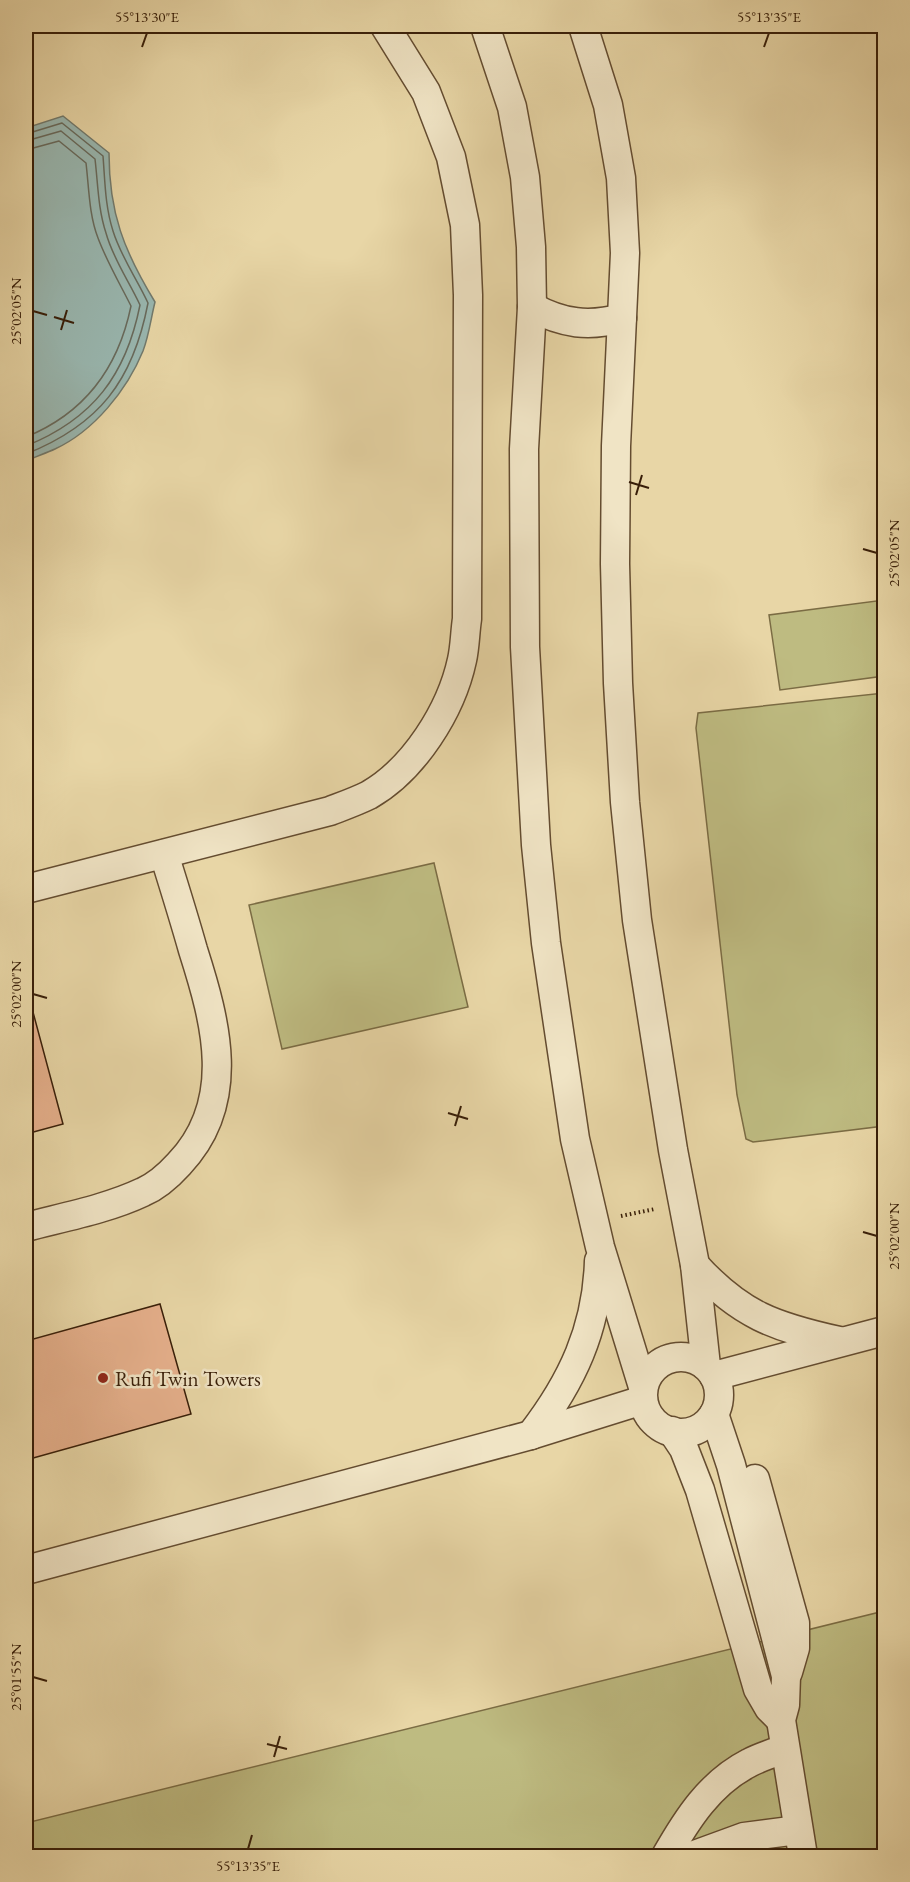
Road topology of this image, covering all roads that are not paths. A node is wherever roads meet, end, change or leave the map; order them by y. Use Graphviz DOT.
graph roads {
  1 [pos="385,26"];
  2 [pos="485,26"];
  3 [pos="584,26"];
  4 [pos="532,307"];
  5 [pos="622,318"];
  6 [pos="164,854"];
  7 [pos="26,889"];
  8 [pos="26,1227"];
  9 [pos="597,1234"];
  10 [pos="695,1265"];
  11 [pos="885,1330"];
  12 [pos="844,1342"];
  13 [pos="710,1371"];
  14 [pos="643,1394"];
  15 [pos="716,1421"];
  16 [pos="672,1431"];
  17 [pos="531,1435"];
  18 [pos="26,1570"];
  19 [pos="781,1720"];
  20 [pos="785,1749"];
  21 [pos="800,1843"];
  22 [pos="666,1857"];
  23 [pos="692,1857"];
  1 -- 6 [label="street"];
  2 -- 4 [label="street"];
  3 -- 5 [label="street"];
  4 -- 5 [label="street"];
  4 -- 9 [label="street"];
  5 -- 10 [label="street"];
  6 -- 7 [label="street"];
  6 -- 8 [label="street"];
  9 -- 14 [label="street"];
  9 -- 17 [label="street"];
  10 -- 12 [label="street"];
  10 -- 13 [label="street"];
  11 -- 12 [label="street"];
  12 -- 13 [label="street"];
  13 -- 14 [label="street"];
  13 -- 15 [label="street"];
  14 -- 16 [label="street"];
  14 -- 17 [label="street"];
  15 -- 16 [label="street"];
  15 -- 19 [label="street"];
  16 -- 19 [label="street"];
  17 -- 18 [label="street"];
  19 -- 20 [label="street"];
  20 -- 21 [label="street"];
  20 -- 22 [label="street"];
  21 -- 23 [label="street"];
}
